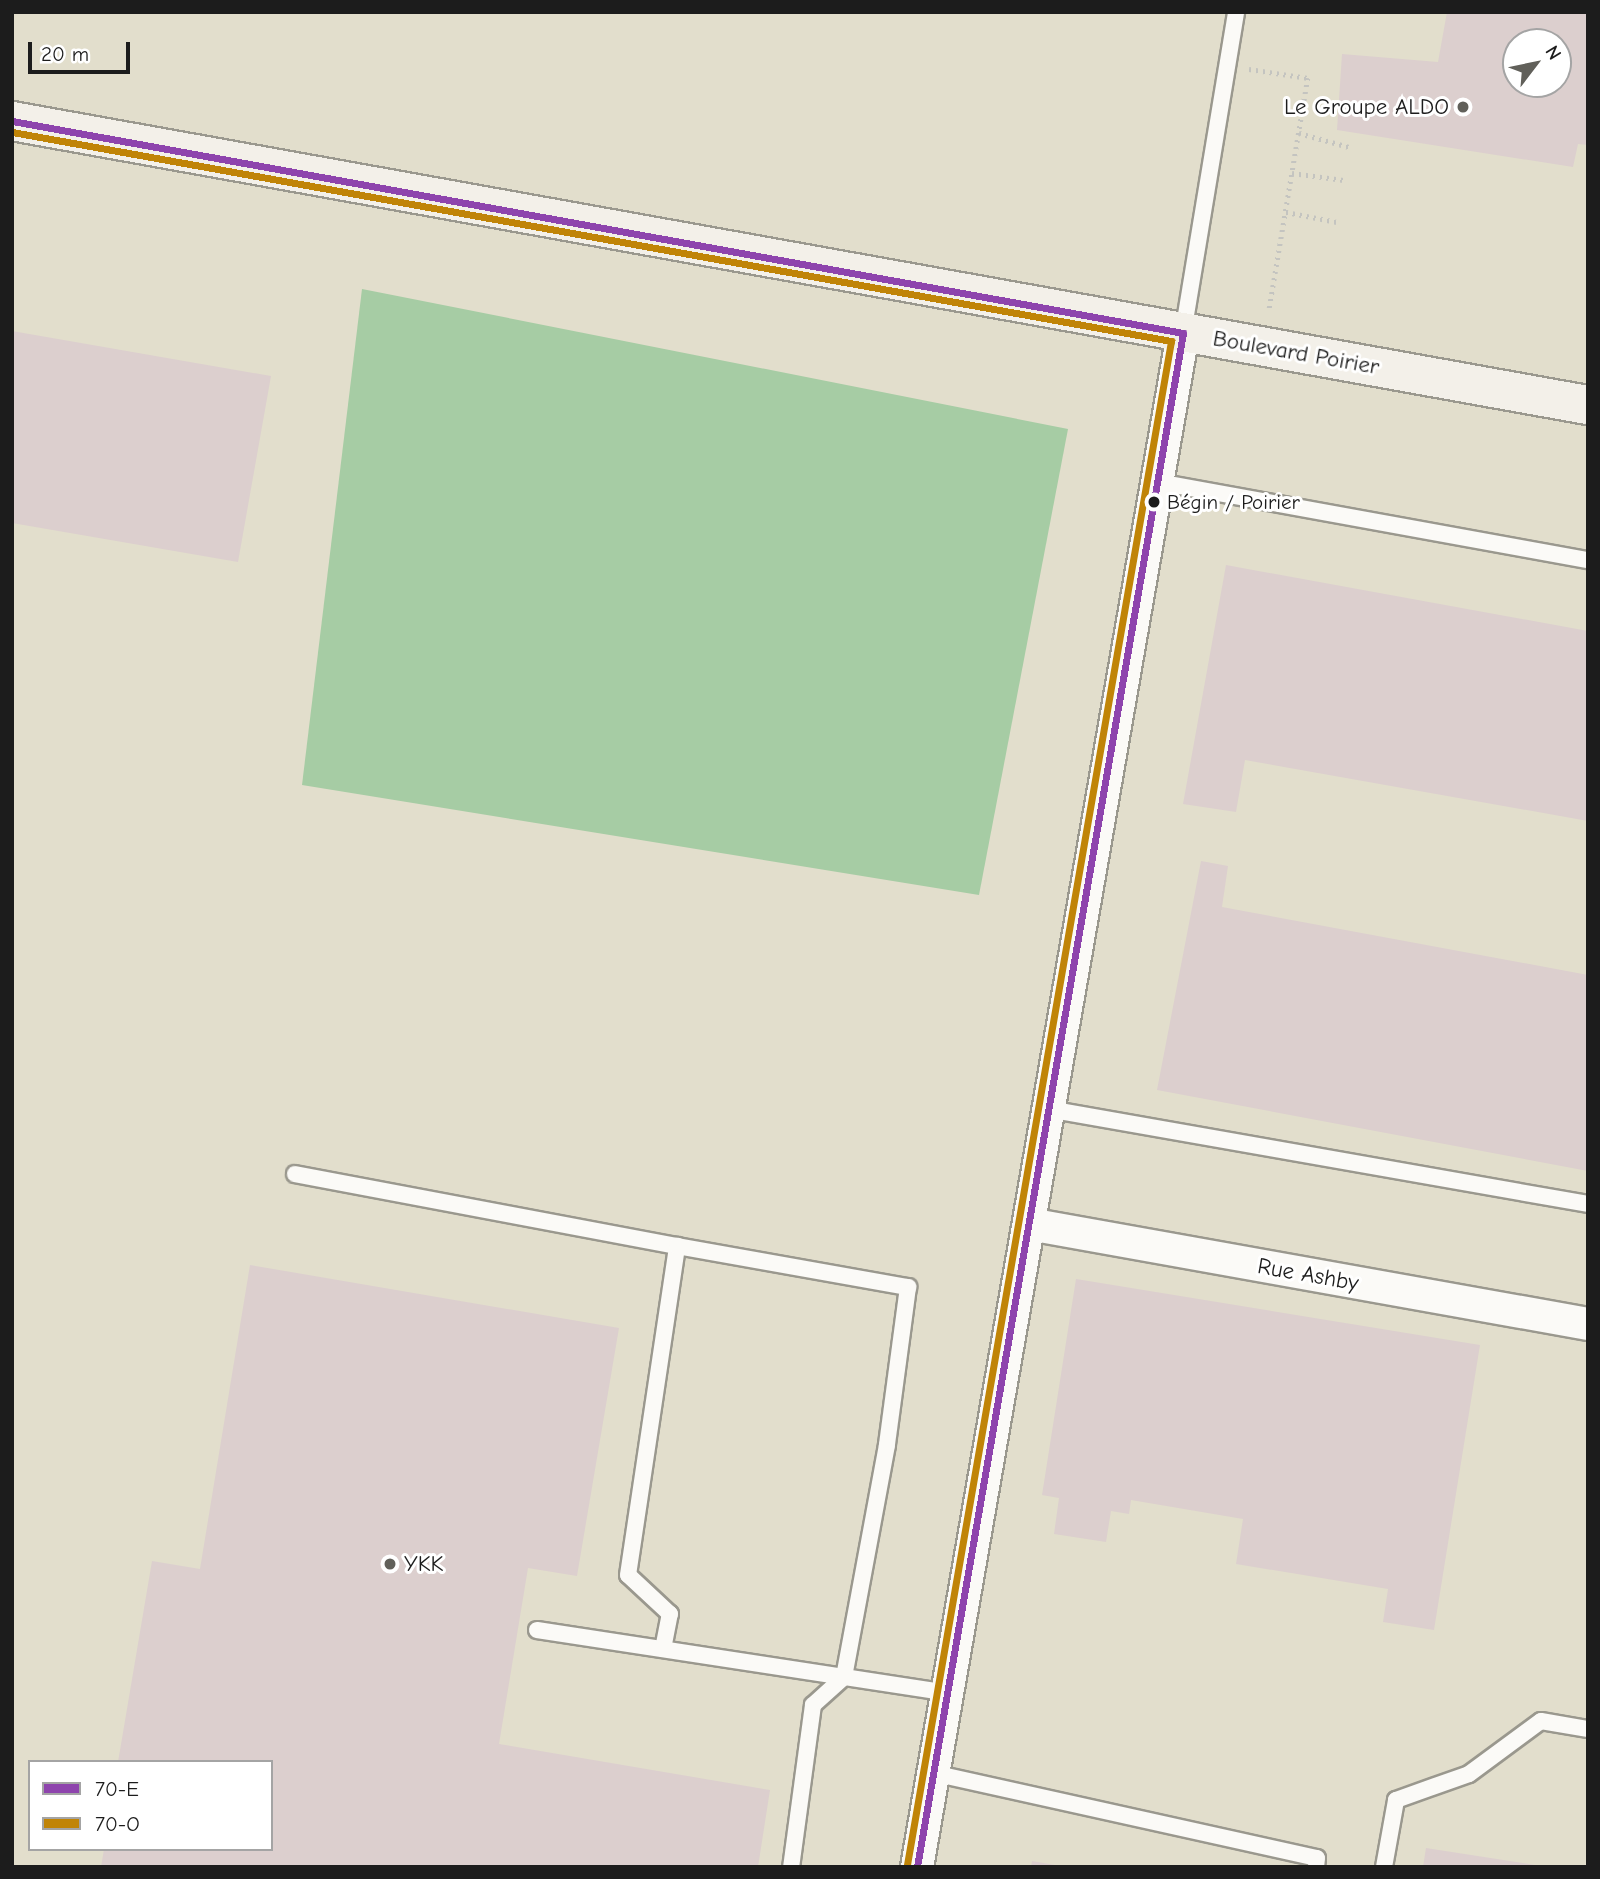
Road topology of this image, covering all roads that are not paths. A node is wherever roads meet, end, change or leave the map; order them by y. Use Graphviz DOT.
graph roads {
  1 [pos="1236,12"];
  2 [pos="12,121"];
  3 [pos="1183,333"];
  4 [pos="1588,405"];
  5 [pos="1158,482"];
  6 [pos="1588,560"];
  7 [pos="1048,1109"];
  8 [pos="295,1174"];
  9 [pos="1588,1204"];
  10 [pos="1029,1224"];
  11 [pos="677,1246"];
  12 [pos="1588,1324"];
  13 [pos="537,1630"];
  14 [pos="663,1649"];
  15 [pos="844,1677"];
  16 [pos="943,1692"];
  17 [pos="1588,1729"];
  18 [pos="933,1773"];
  19 [pos="791,1867"];
  20 [pos="917,1867"];
  21 [pos="1316,1867"];
  22 [pos="1384,1867"];
  1 -- 3 [label="lane"];
  2 -- 3 [label="street, Boulevard Poirier"];
  3 -- 4 [label="street, Boulevard Poirier"];
  3 -- 5 [label="street"];
  5 -- 6 [label="lane"];
  5 -- 7 [label="street"];
  7 -- 9 [label="lane"];
  7 -- 10 [label="street"];
  8 -- 11 [label="lane"];
  10 -- 12 [label="street, Rue Ashby"];
  10 -- 16 [label="street"];
  11 -- 14 [label="lane"];
  11 -- 15 [label="lane"];
  13 -- 14 [label="lane"];
  14 -- 15 [label="lane"];
  15 -- 16 [label="lane"];
  15 -- 19 [label="lane"];
  16 -- 18 [label="street"];
  17 -- 22 [label="lane"];
  18 -- 20 [label="street"];
  18 -- 21 [label="lane"];
}
